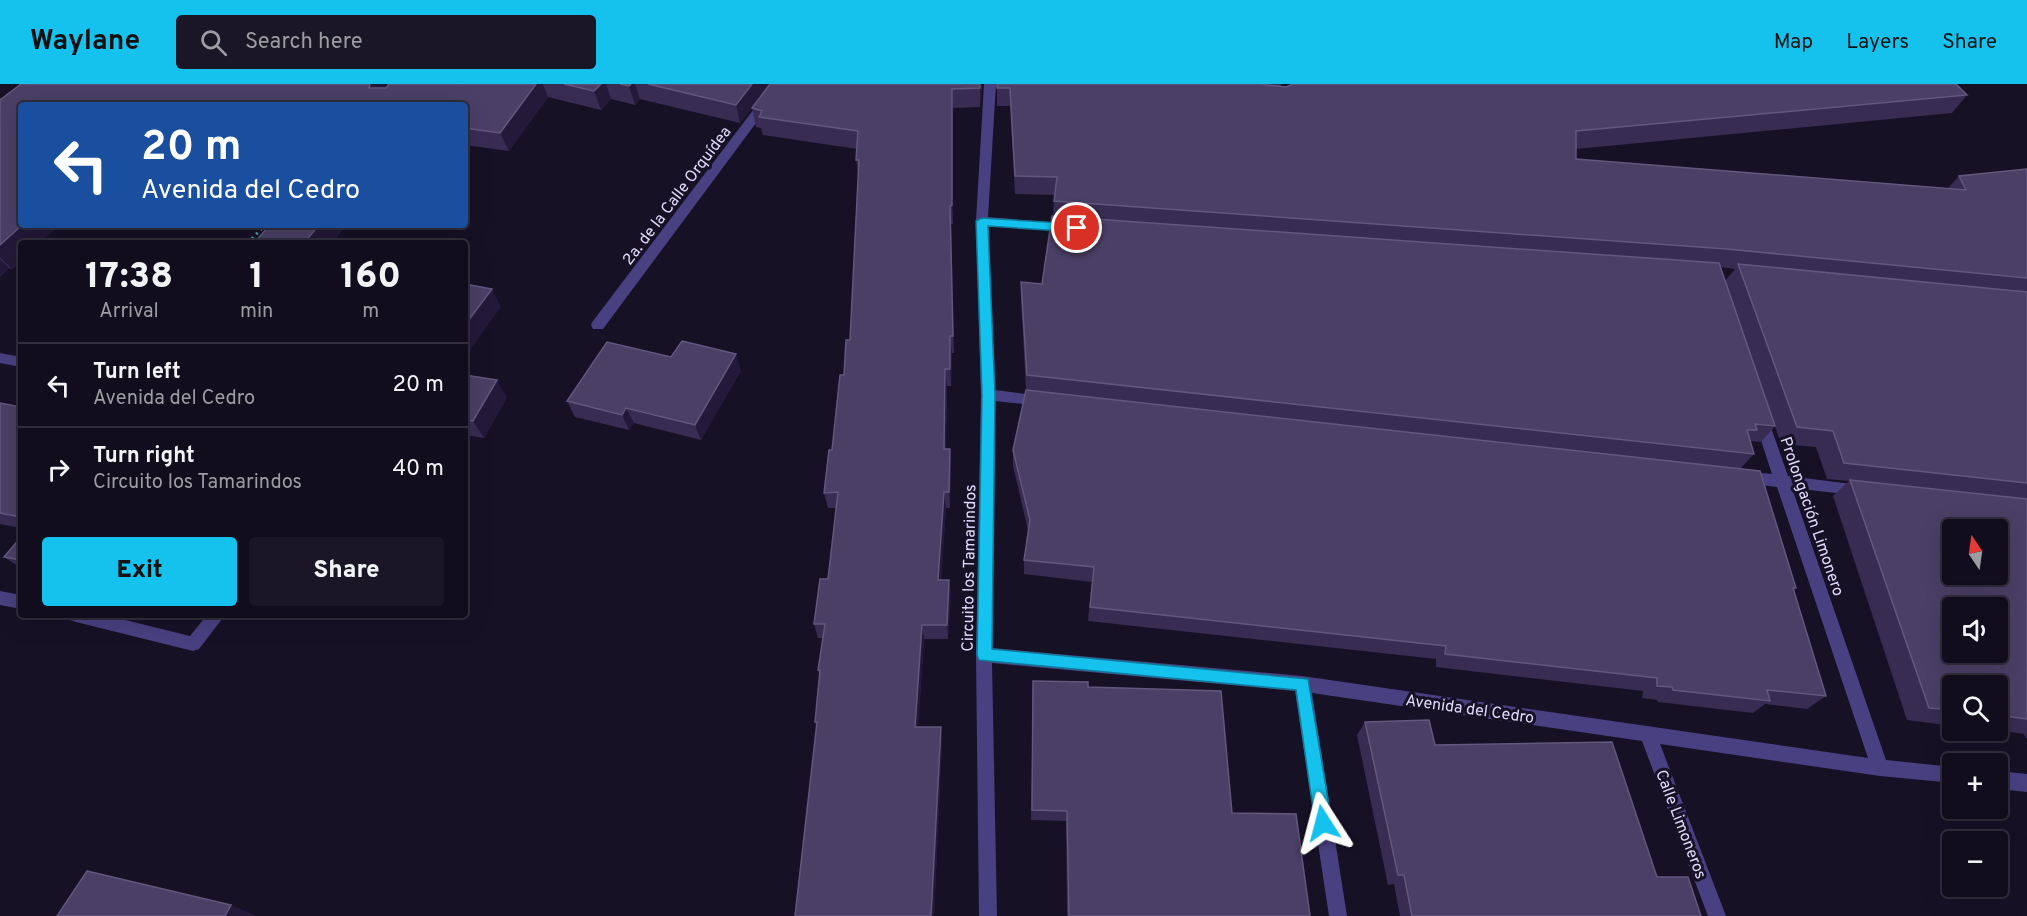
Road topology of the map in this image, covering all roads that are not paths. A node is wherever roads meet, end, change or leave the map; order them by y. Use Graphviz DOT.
graph roads {
  1 [pos="779,84"];
  2 [pos="990,84"];
  3 [pos="982,221"];
  4 [pos="1088,229"];
  5 [pos="598,325"];
  6 [pos="0,358"];
  7 [pos="18,361"];
  8 [pos="988,395"];
  9 [pos="1059,403"];
  10 [pos="1757,405"];
  11 [pos="1723,475"];
  12 [pos="1782,481"];
  13 [pos="1875,492"];
  14 [pos="0,598"];
  15 [pos="18,601"];
  16 [pos="88,618"];
  17 [pos="215,618"];
  18 [pos="984,655"];
  19 [pos="1302,684"];
  20 [pos="1647,733"];
  21 [pos="1880,768"];
  22 [pos="1942,774"];
  23 [pos="2008,781"];
  24 [pos="2027,783"];
  25 [pos="988,916"];
  26 [pos="1338,916"];
  27 [pos="1717,916"];
  1 -- 5 [label="street, 2a. de la Calle Orquídea"];
  2 -- 3 [label="street, Circuito los Tamarindos"];
  3 -- 4 [label="street"];
  3 -- 8 [label="street, Circuito los Tamarindos"];
  6 -- 7 [label="street"];
  8 -- 9 [label="street"];
  8 -- 18 [label="street, Circuito los Tamarindos"];
  10 -- 12 [label="street, Prolongación Limonero"];
  11 -- 12 [label="street"];
  12 -- 13 [label="street"];
  12 -- 21 [label="street, Prolongación Limonero"];
  14 -- 15 [label="street"];
  16 -- 17 [label="street"];
  18 -- 19 [label="street, Avenida del Cedro"];
  18 -- 25 [label="street, Circuito los Tamarindos"];
  19 -- 20 [label="street, Avenida del Cedro"];
  19 -- 26 [label="street"];
  20 -- 21 [label="street, Avenida del Cedro"];
  20 -- 27 [label="street, Calle Limoneros"];
  21 -- 22 [label="street, Avenida del Cedro"];
  23 -- 24 [label="street"];
}
